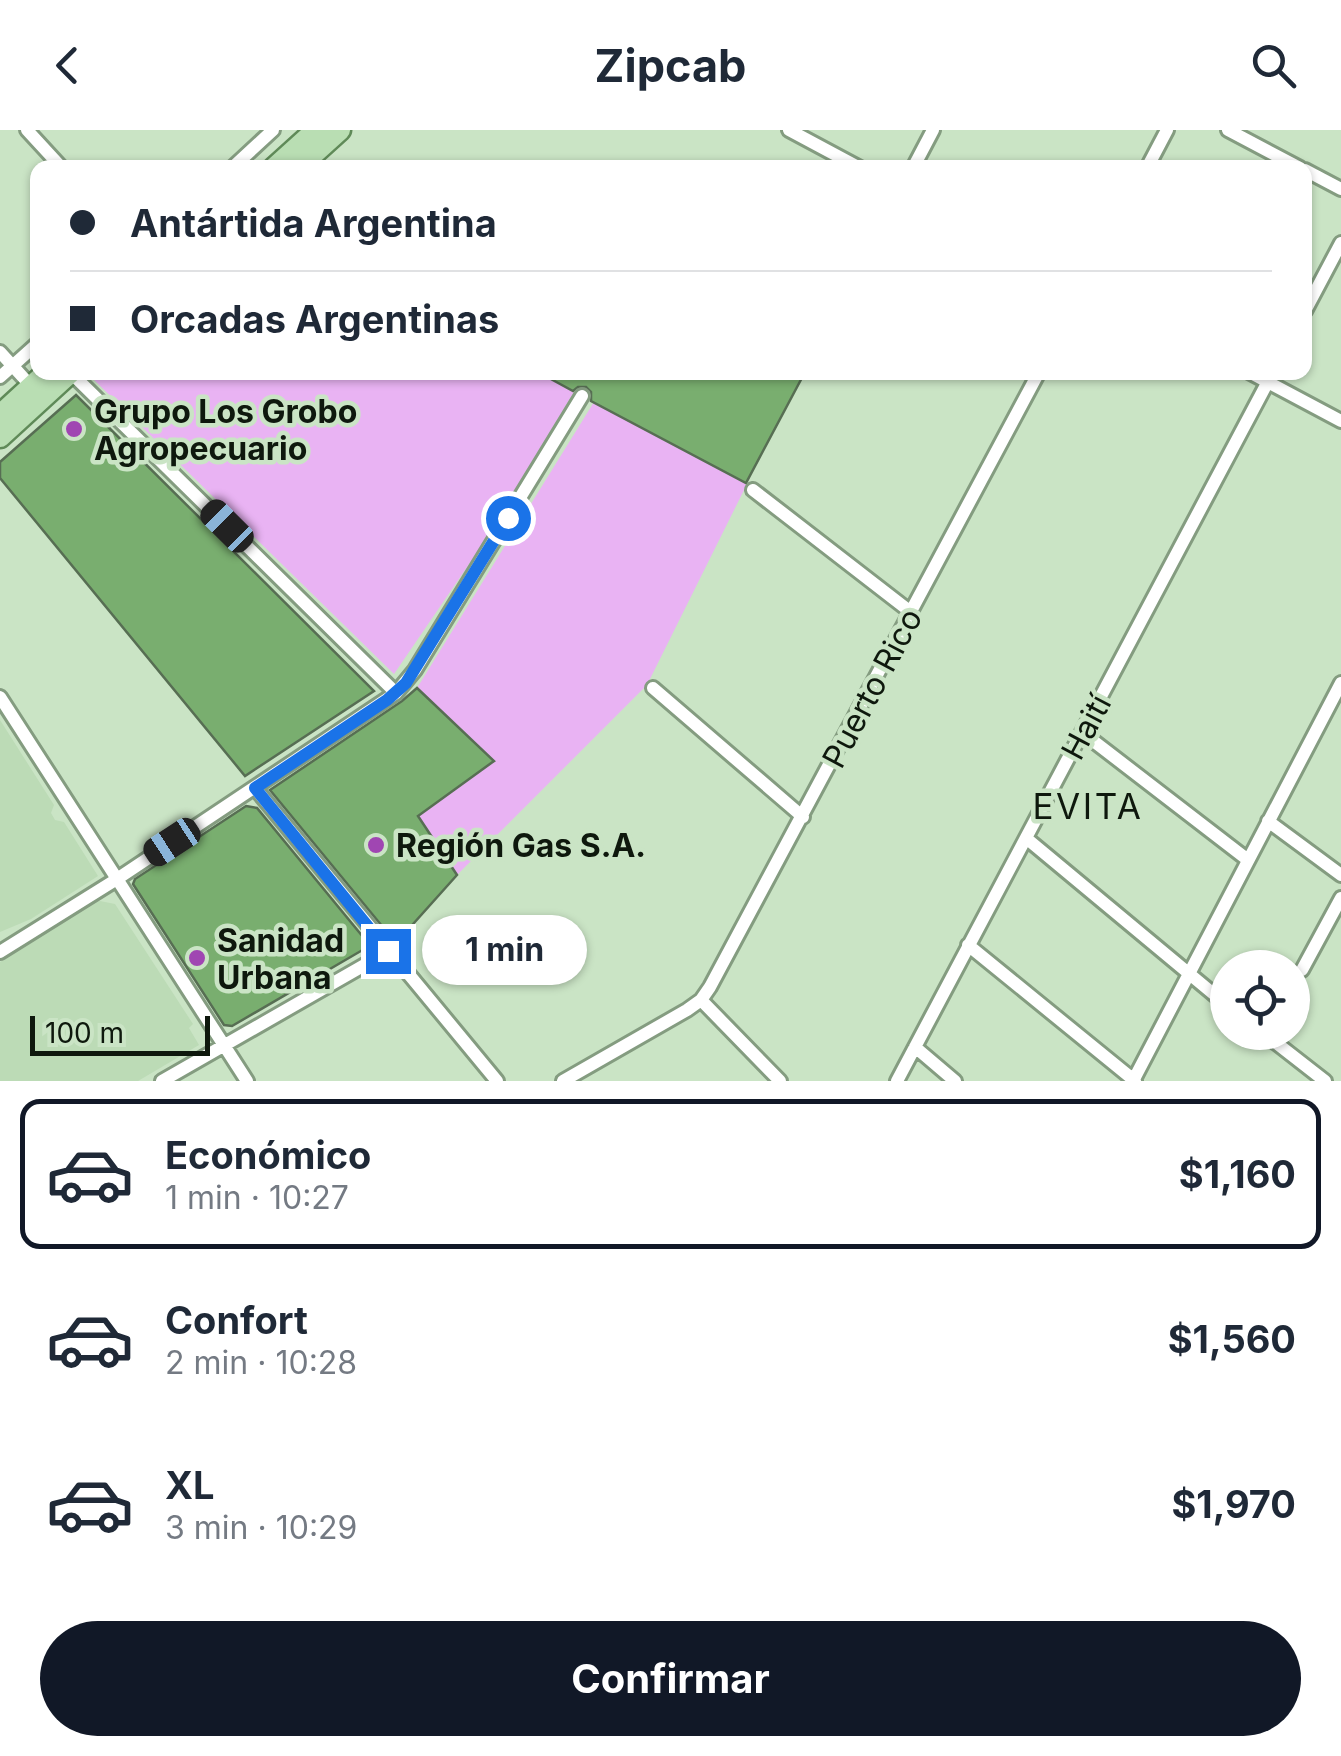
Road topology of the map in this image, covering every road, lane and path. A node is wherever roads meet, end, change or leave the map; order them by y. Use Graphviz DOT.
graph roads {
  1 [pos="27,130"];
  2 [pos="273,130"];
  3 [pos="316,130"];
  4 [pos="340,130"];
  5 [pos="789,130"];
  6 [pos="933,130"];
  7 [pos="1167,130"];
  8 [pos="1228,130"];
  9 [pos="55,160"];
  10 [pos="241,160"];
  11 [pos="283,160"];
  12 [pos="307,160"];
  13 [pos="845,160"];
  14 [pos="917,160"];
  15 [pos="1152,160"];
  16 [pos="1285,160"];
  17 [pos="1312,174"];
  18 [pos="1341,189"];
  19 [pos="1341,243"];
  20 [pos="1312,298"];
  21 [pos="30,351"];
  22 [pos="0,352"];
  23 [pos="13,366"];
  24 [pos="30,374"];
  25 [pos="0,377"];
  26 [pos="38,380"];
  27 [pos="63,380"];
  28 [pos="78,380"];
  29 [pos="1035,380"];
  30 [pos="1268,380"];
  31 [pos="1275,380"];
  32 [pos="582,396"];
  33 [pos="0,415"];
  34 [pos="1341,421"];
  35 [pos="0,437"];
  36 [pos="753,490"];
  37 [pos="912,614"];
  38 [pos="1341,682"];
  39 [pos="653,688"];
  40 [pos="396,693"];
  41 [pos="0,697"];
  42 [pos="1082,734"];
  43 [pos="255,788"];
  44 [pos="804,817"];
  45 [pos="1268,821"];
  46 [pos="1026,838"];
  47 [pos="1248,860"];
  48 [pos="1341,875"];
  49 [pos="116,879"];
  50 [pos="1341,898"];
  51 [pos="968,945"];
  52 [pos="388,951"];
  53 [pos="0,952"];
  54 [pos="1310,955"];
  55 [pos="1188,976"];
  56 [pos="1210,992"];
  57 [pos="701,1000"];
  58 [pos="225,1046"];
  59 [pos="915,1048"];
  60 [pos="1285,1050"];
  61 [pos="162,1081"];
  62 [pos="247,1081"];
  63 [pos="497,1081"];
  64 [pos="563,1081"];
  65 [pos="780,1081"];
  66 [pos="897,1081"];
  67 [pos="955,1081"];
  68 [pos="1134,1081"];
  69 [pos="1324,1081"];
  1 -- 9 [label="street"];
  2 -- 10 [label="street"];
  3 -- 11 [label="main road"];
  4 -- 12 [label="main road"];
  5 -- 13 [label="street"];
  6 -- 14 [label="street"];
  7 -- 15 [label="street"];
  8 -- 16 [label="street"];
  17 -- 18 [label="street"];
  19 -- 20 [label="street"];
  21 -- 23 [label="street"];
  22 -- 23 [label="street"];
  23 -- 24 [label="street"];
  23 -- 25 [label="street"];
  26 -- 33 [label="main road"];
  27 -- 35 [label="main road"];
  28 -- 40 [label="street"];
  29 -- 37 [label="street, Puerto Rico"];
  30 -- 42 [label="street, Haití"];
  31 -- 34 [label="street"];
  32 -- 40 [label="street"];
  36 -- 37 [label="street"];
  37 -- 44 [label="street, Puerto Rico"];
  38 -- 45 [label="street"];
  39 -- 44 [label="street"];
  40 -- 43 [label="street"];
  41 -- 49 [label="street"];
  42 -- 46 [label="street, Haití"];
  42 -- 47 [label="street"];
  43 -- 49 [label="street"];
  43 -- 52 [label="street"];
  44 -- 57 [label="street, Puerto Rico"];
  45 -- 47 [label="street"];
  45 -- 48 [label="street"];
  46 -- 51 [label="street, Haití"];
  46 -- 55 [label="street"];
  47 -- 55 [label="street"];
  49 -- 53 [label="street"];
  49 -- 58 [label="street"];
  50 -- 54 [label="street"];
  51 -- 59 [label="street, Haití"];
  51 -- 68 [label="street"];
  52 -- 58 [label="street"];
  52 -- 63 [label="street"];
  55 -- 56 [label="street"];
  55 -- 68 [label="street"];
  57 -- 64 [label="street"];
  57 -- 65 [label="street"];
  58 -- 61 [label="street"];
  58 -- 62 [label="street"];
  59 -- 66 [label="street, Haití"];
  59 -- 67 [label="street"];
  60 -- 69 [label="street"];
}
